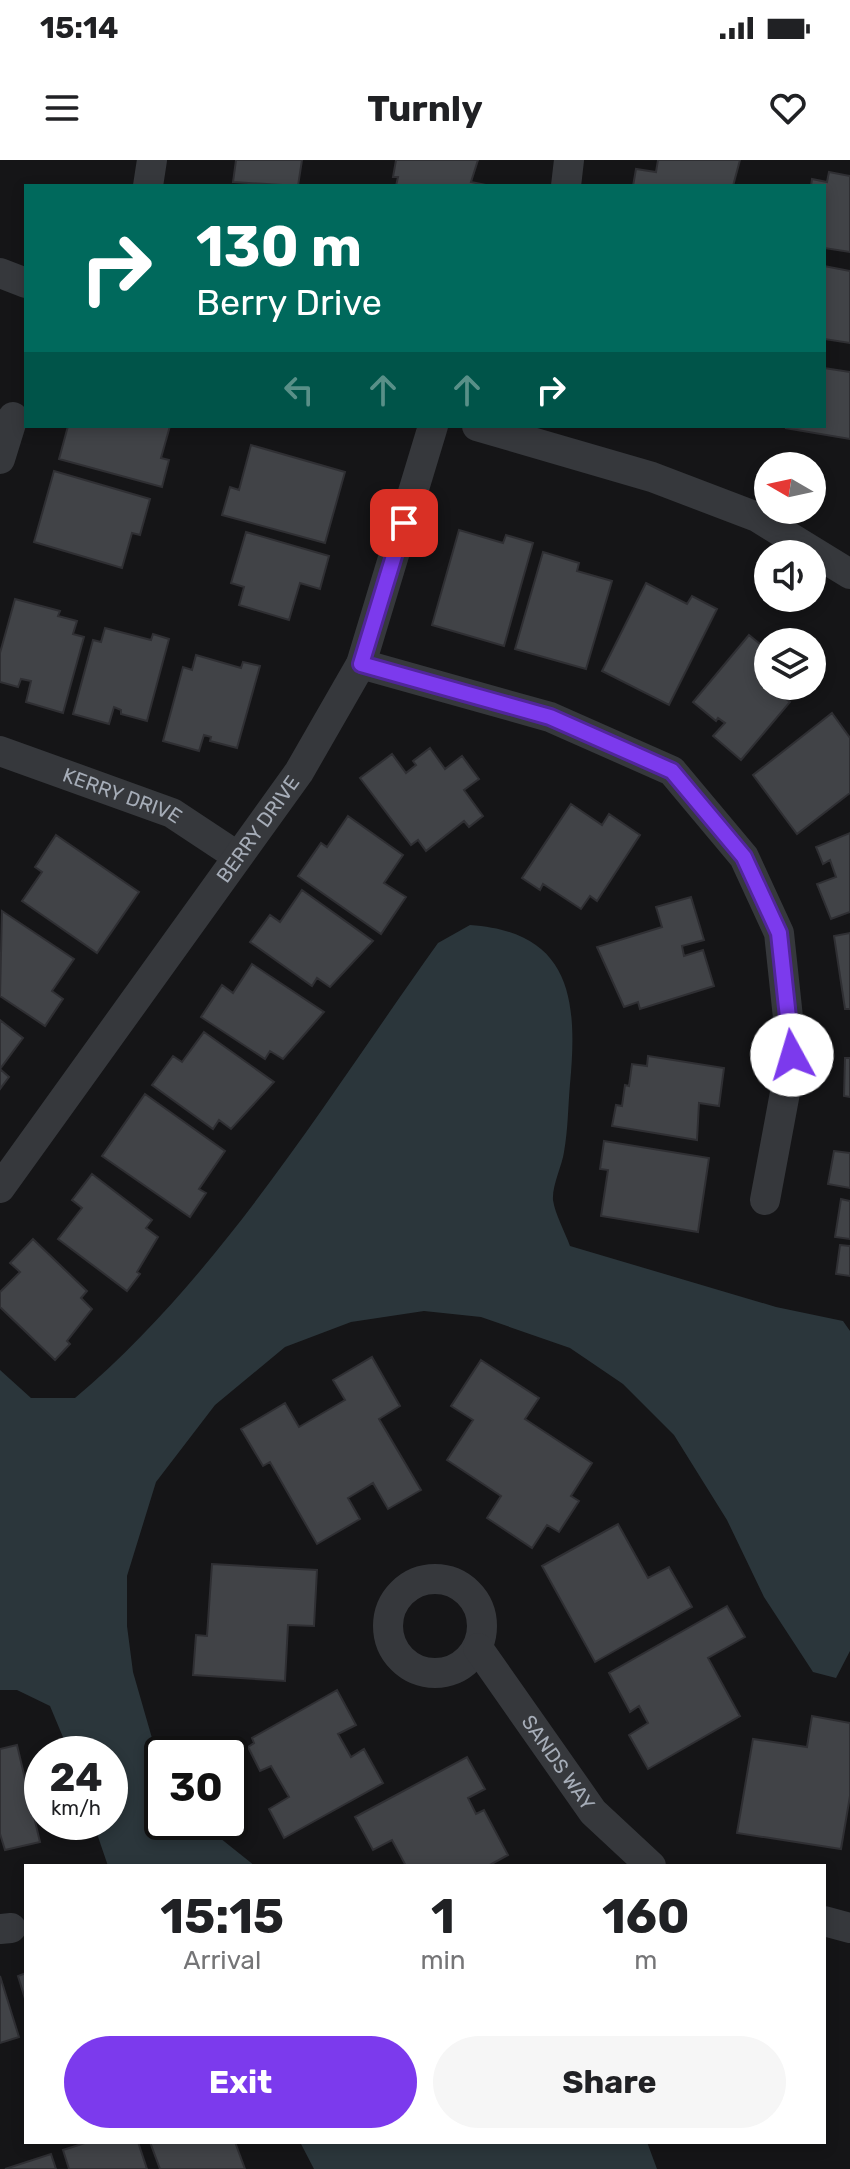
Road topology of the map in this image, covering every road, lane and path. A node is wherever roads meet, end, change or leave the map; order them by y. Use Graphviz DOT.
graph roads {
  1 [pos="152,160"];
  2 [pos="569,160"];
  3 [pos="148,184"];
  4 [pos="566,184"];
  5 [pos="0,273"];
  6 [pos="24,282"];
  7 [pos="13,417"];
  8 [pos="432,428"];
  9 [pos="484,428"];
  10 [pos="0,459"];
  11 [pos="850,574"];
  12 [pos="361,664"];
  13 [pos="0,751"];
  14 [pos="237,856"];
  15 [pos="0,1188"];
  16 [pos="765,1200"];
  17 [pos="478,1648"];
  18 [pos="649,1864"];
  19 [pos="826,1922"];
  20 [pos="850,1928"];
  1 -- 3 [label="street"];
  2 -- 4 [label="street"];
  5 -- 6 [label="street"];
  7 -- 10 [label="street"];
  8 -- 12 [label="street, BERRY DRIVE"];
  9 -- 11 [label="street"];
  12 -- 14 [label="street, BERRY DRIVE"];
  12 -- 16 [label="street"];
  13 -- 14 [label="street, KERRY DRIVE"];
  14 -- 15 [label="street, BERRY DRIVE"];
  17 -- 18 [label="street, SANDS WAY"];
  19 -- 20 [label="street"];
}
